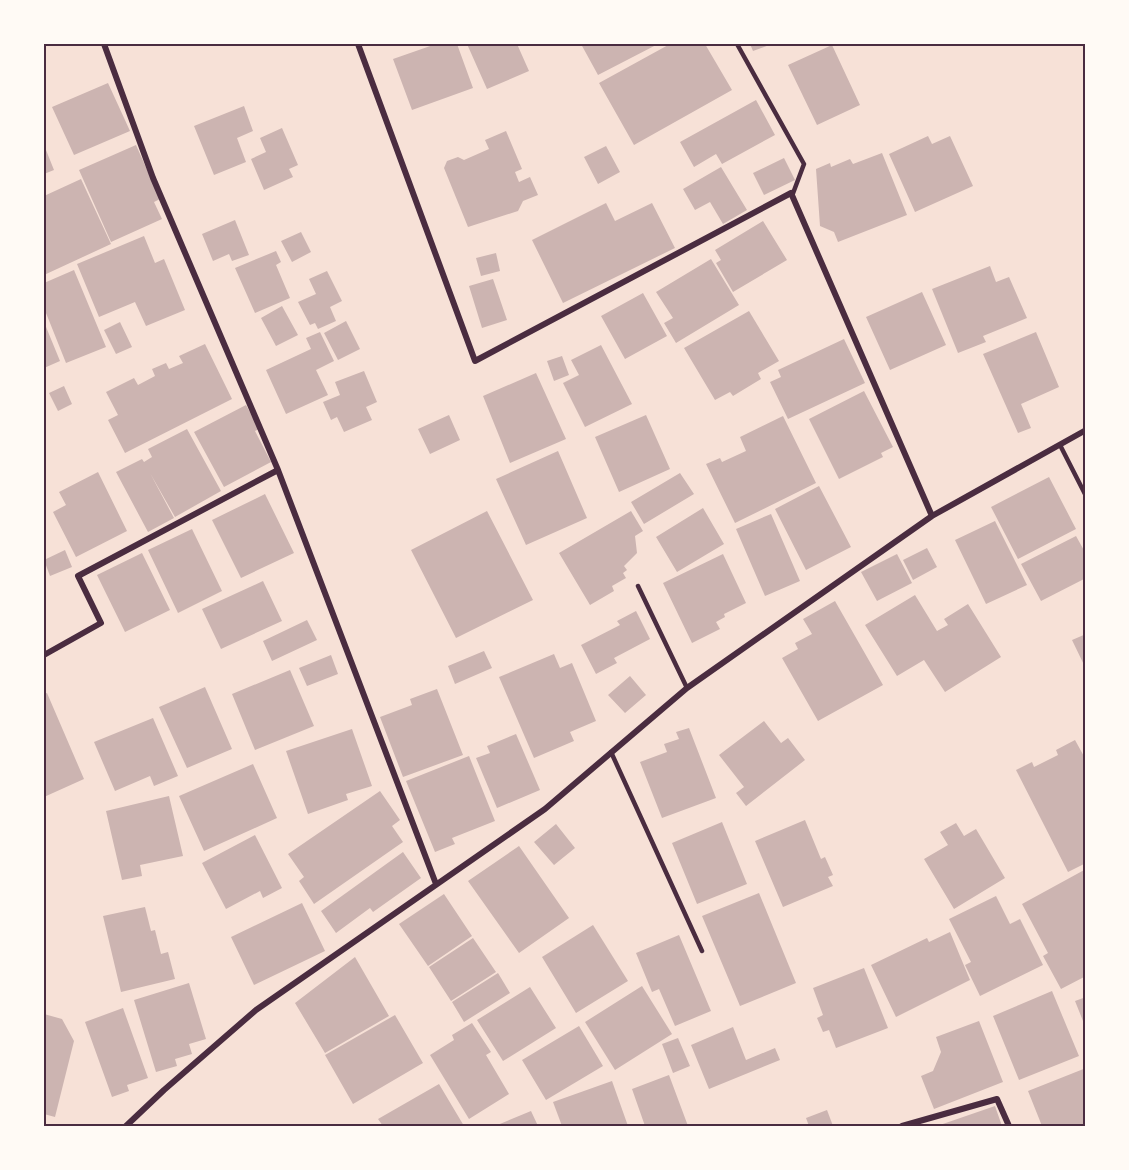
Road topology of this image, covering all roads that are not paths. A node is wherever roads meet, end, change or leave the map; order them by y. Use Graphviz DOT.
graph roads {
  1 [pos="104,44"];
  2 [pos="358,44"];
  3 [pos="737,44"];
  4 [pos="792,196"];
  5 [pos="1086,430"];
  6 [pos="1060,445"];
  7 [pos="278,470"];
  8 [pos="1086,496"];
  9 [pos="932,516"];
  10 [pos="638,586"];
  11 [pos="44,655"];
  12 [pos="687,688"];
  13 [pos="611,752"];
  14 [pos="436,884"];
  15 [pos="702,951"];
  16 [pos="126,1126"];
  17 [pos="902,1126"];
  18 [pos="1009,1126"];
  1 -- 7 [label="street"];
  2 -- 4 [label="street"];
  3 -- 4 [label="lane"];
  4 -- 9 [label="street"];
  5 -- 6 [label="street"];
  6 -- 8 [label="lane"];
  6 -- 9 [label="street"];
  7 -- 11 [label="street"];
  7 -- 14 [label="street"];
  9 -- 12 [label="street"];
  10 -- 12 [label="lane"];
  12 -- 13 [label="street"];
  13 -- 14 [label="street"];
  13 -- 15 [label="lane"];
  14 -- 16 [label="street"];
  17 -- 18 [label="street"];
}
